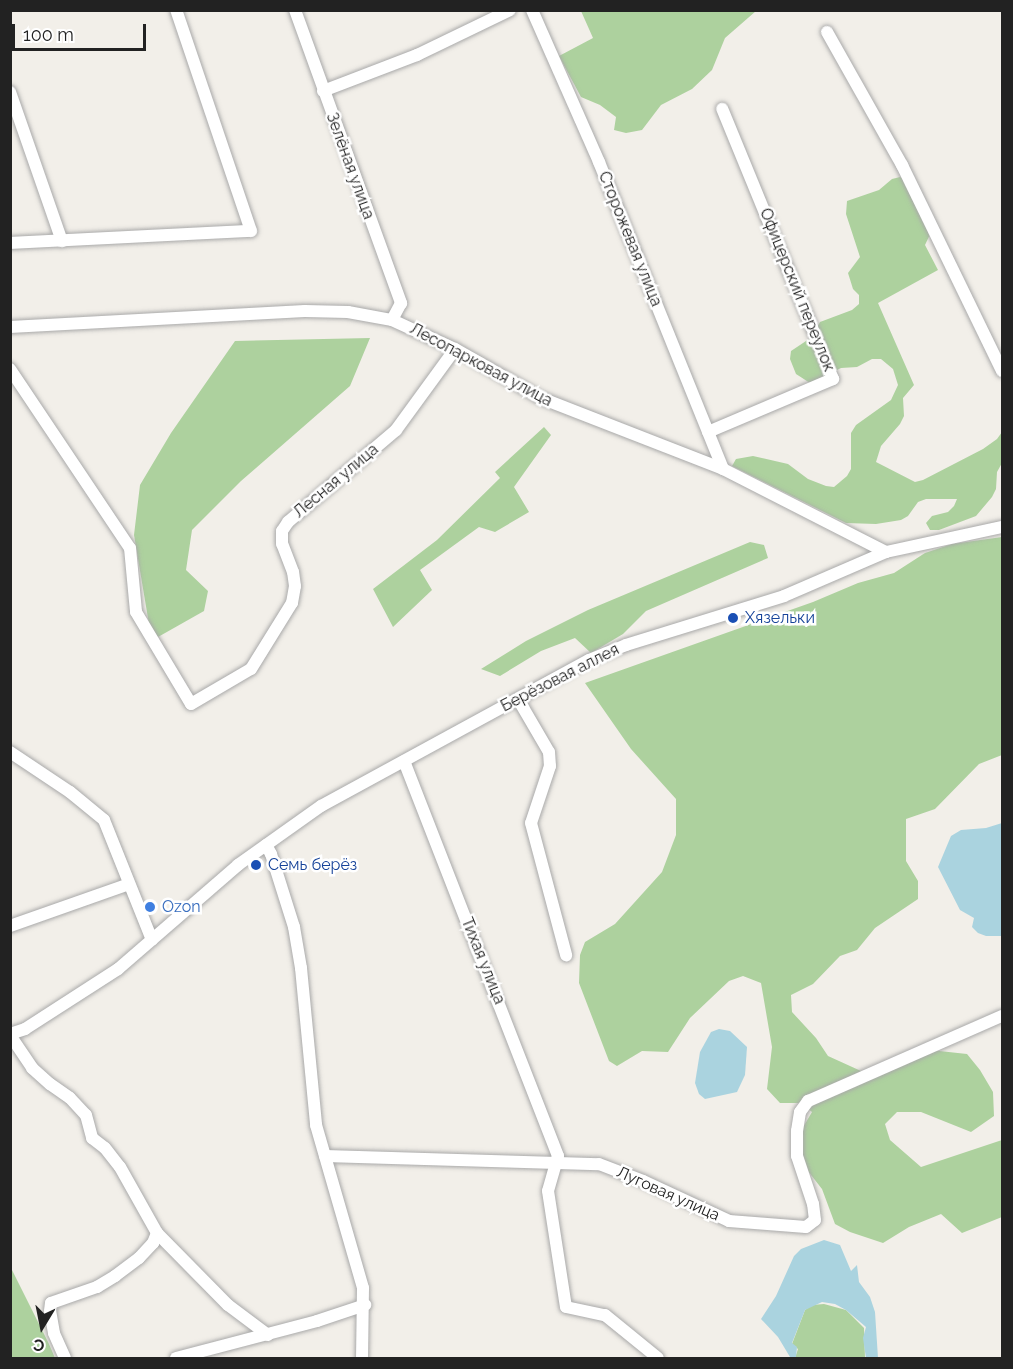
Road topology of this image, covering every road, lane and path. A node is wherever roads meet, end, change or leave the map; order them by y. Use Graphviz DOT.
graph roads {
  1 [pos="176,10"];
  2 [pos="295,10"];
  3 [pos="510,10"];
  4 [pos="532,10"];
  5 [pos="827,32"];
  6 [pos="323,91"];
  7 [pos="10,92"];
  8 [pos="723,109"];
  9 [pos="62,241"];
  10 [pos="10,243"];
  11 [pos="392,320"];
  12 [pos="10,327"];
  13 [pos="455,349"];
  14 [pos="10,369"];
  15 [pos="1002,371"];
  16 [pos="708,432"];
  17 [pos="723,469"];
  18 [pos="1002,527"];
  19 [pos="886,552"];
  20 [pos="518,699"];
  21 [pos="10,752"];
  22 [pos="404,761"];
  23 [pos="261,849"];
  24 [pos="129,884"];
  25 [pos="10,926"];
  26 [pos="152,940"];
  27 [pos="566,956"];
  28 [pos="1002,1016"];
  29 [pos="10,1035"];
  30 [pos="325,1156"];
  31 [pos="556,1162"];
  32 [pos="157,1233"];
  33 [pos="365,1305"];
  34 [pos="268,1335"];
  35 [pos="65,1359"];
  36 [pos="176,1359"];
  37 [pos="362,1359"];
  38 [pos="658,1359"];
  1 -- 9 [label="street"];
  2 -- 6 [label="street, Зелёная улица"];
  3 -- 6 [label="street"];
  4 -- 16 [label="street, Сторожевая улица"];
  5 -- 15 [label="street"];
  6 -- 11 [label="street, Зелёная улица"];
  7 -- 9 [label="street"];
  8 -- 16 [label="street, Офицерский переулок"];
  9 -- 10 [label="street"];
  11 -- 12 [label="street, Лесопарковая улица"];
  11 -- 13 [label="street, Лесопарковая улица"];
  13 -- 14 [label="street, Лесная улица"];
  13 -- 17 [label="street, Лесопарковая улица"];
  16 -- 17 [label="street, Сторожевая улица"];
  17 -- 19 [label="street, Лесопарковая улица"];
  18 -- 19 [label="street, Берёзовая аллея"];
  19 -- 20 [label="street, Берёзовая аллея"];
  20 -- 22 [label="street, Берёзовая аллея"];
  20 -- 27 [label="street"];
  21 -- 24 [label="street"];
  22 -- 23 [label="street, Берёзовая аллея"];
  22 -- 31 [label="street, Тихая улица"];
  23 -- 26 [label="street, Берёзовая аллея"];
  23 -- 30 [label="street"];
  24 -- 25 [label="street"];
  24 -- 26 [label="street"];
  26 -- 29 [label="street, Берёзовая аллея"];
  28 -- 31 [label="street, Луговая улица"];
  29 -- 32 [label="street"];
  30 -- 31 [label="street, Луговая улица"];
  30 -- 33 [label="street"];
  31 -- 38 [label="street"];
  32 -- 34 [label="street"];
  32 -- 35 [label="street"];
  33 -- 34 [label="street"];
  33 -- 37 [label="street"];
  34 -- 36 [label="street"];
}
